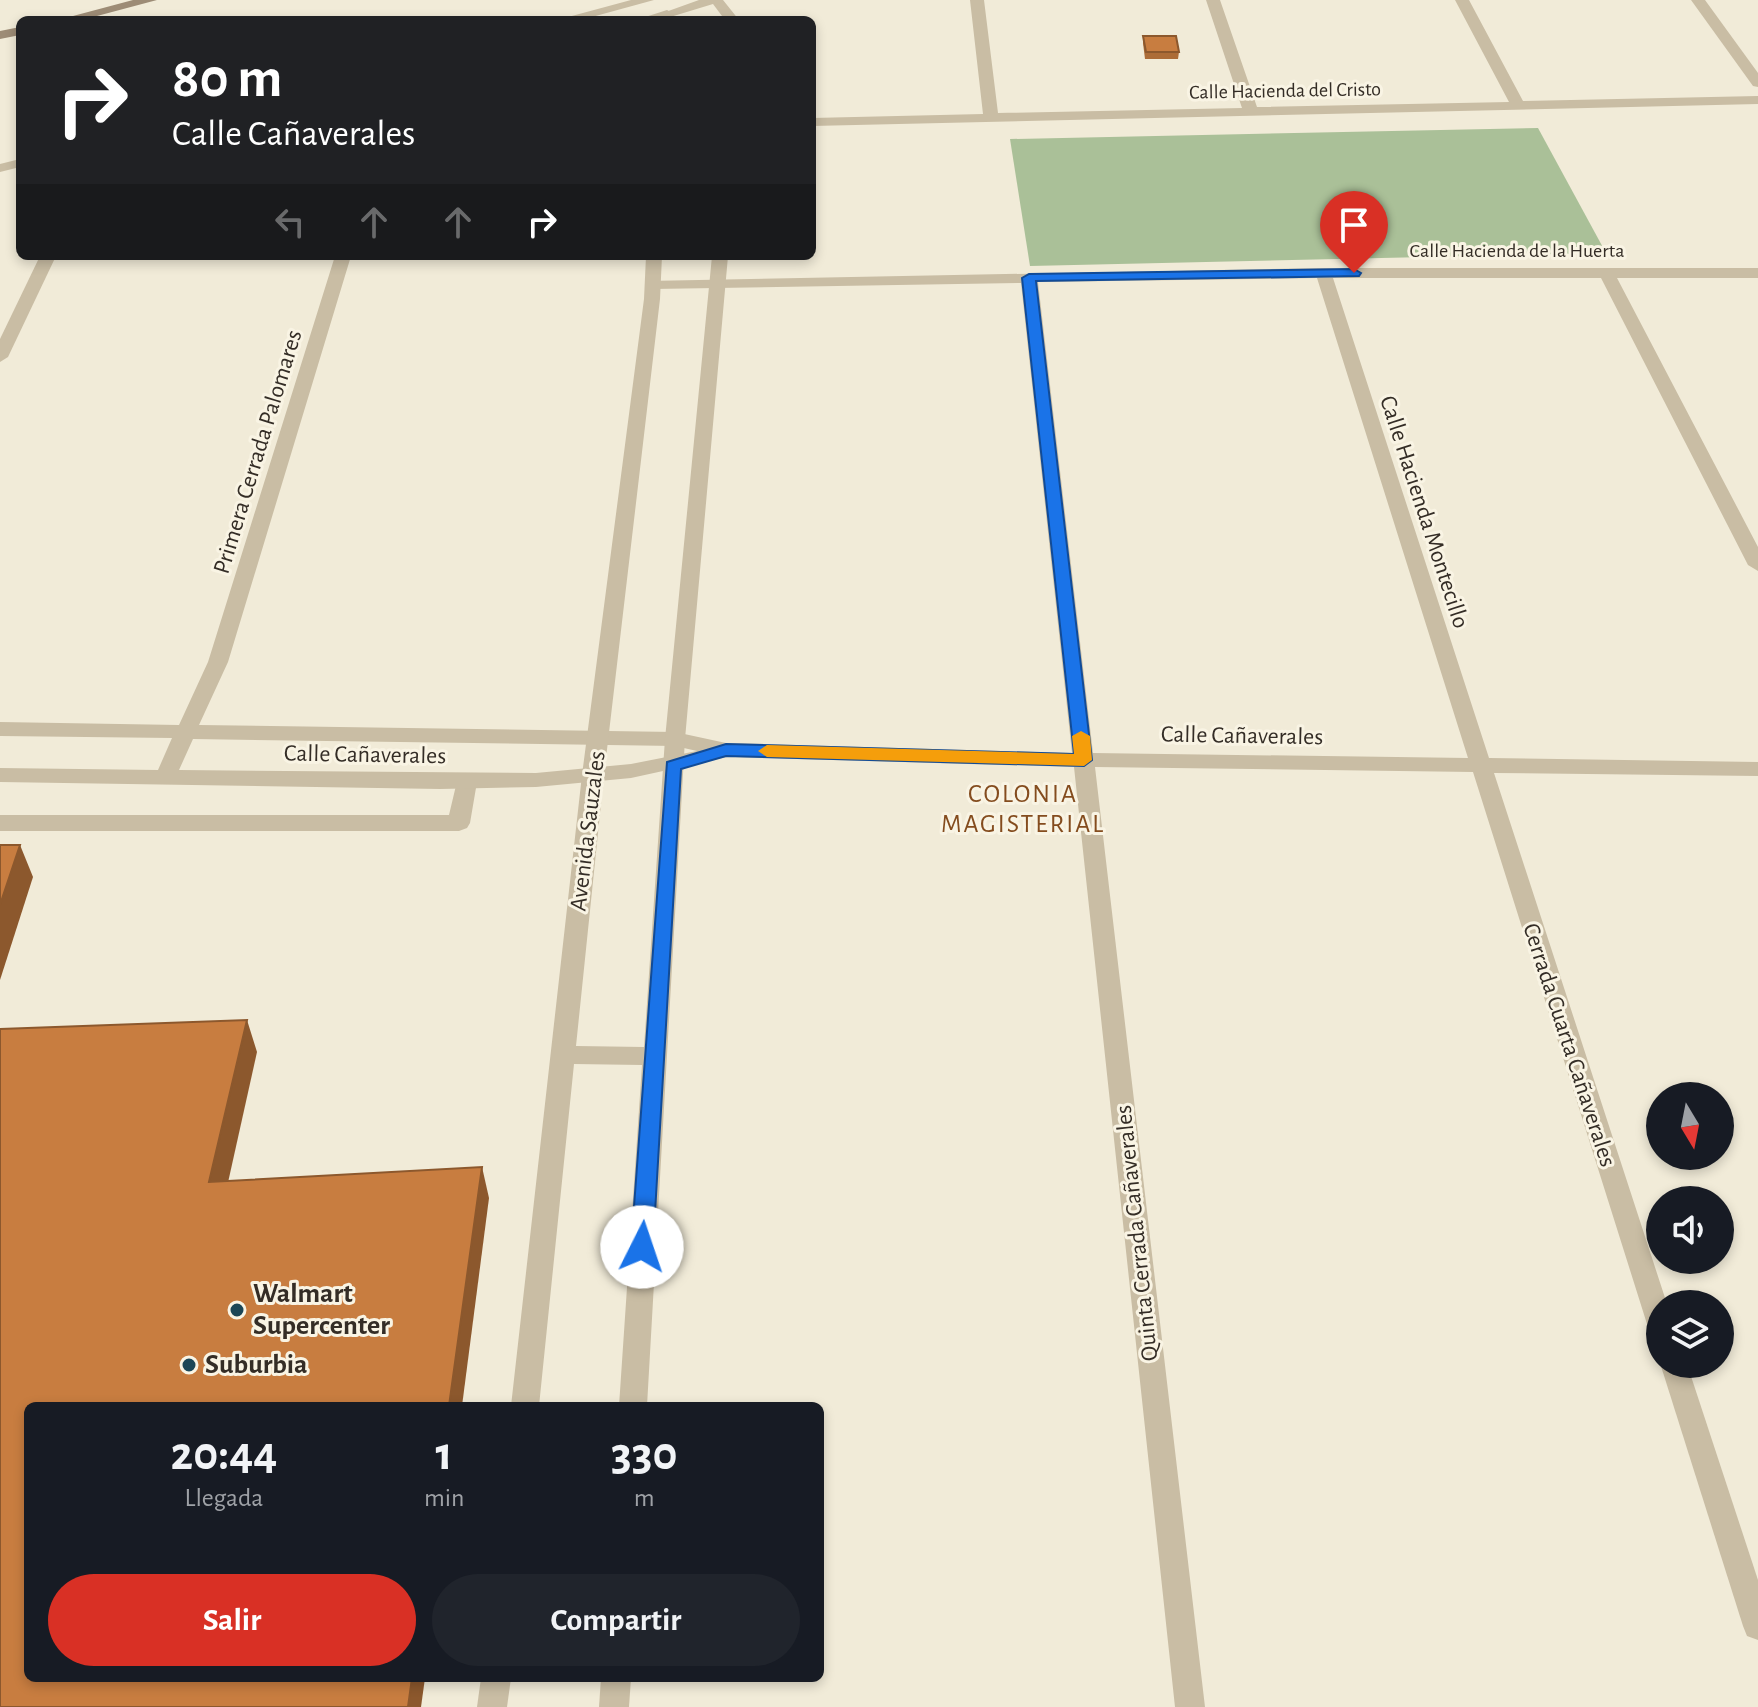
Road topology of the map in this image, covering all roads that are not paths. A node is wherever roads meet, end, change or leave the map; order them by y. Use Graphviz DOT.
graph roads {
  1 [pos="150,0"];
  2 [pos="647,0"];
  3 [pos="655,0"];
  4 [pos="714,0"];
  5 [pos="977,0"];
  6 [pos="1213,0"];
  7 [pos="1462,0"];
  8 [pos="1698,0"];
  9 [pos="82,16"];
  10 [pos="581,16"];
  11 [pos="668,16"];
  12 [pos="672,16"];
  13 [pos="728,16"];
  14 [pos="1758,83"];
  15 [pos="1758,100"];
  16 [pos="1518,106"];
  17 [pos="1251,112"];
  18 [pos="991,117"];
  19 [pos="816,122"];
  20 [pos="46,260"];
  21 [pos="342,260"];
  22 [pos="654,260"];
  23 [pos="720,260"];
  24 [pos="1323,273"];
  25 [pos="1758,273"];
  26 [pos="1607,274"];
  27 [pos="1029,278"];
  28 [pos="718,283"];
  29 [pos="653,284"];
  30 [pos="0,357"];
  31 [pos="1758,565"];
  32 [pos="0,729"];
  33 [pos="190,730"];
  34 [pos="599,738"];
  35 [pos="675,739"];
  36 [pos="726,750"];
  37 [pos="1084,760"];
  38 [pos="1479,765"];
  39 [pos="673,766"];
  40 [pos="1758,769"];
  41 [pos="0,775"];
  42 [pos="593,775"];
  43 [pos="165,777"];
  44 [pos="466,782"];
  45 [pos="0,823"];
  46 [pos="564,1055"];
  47 [pos="654,1056"];
  48 [pos="1649,1290"];
  49 [pos="1678,1378"];
  50 [pos="525,1402"];
  51 [pos="633,1402"];
  52 [pos="1758,1626"];
  53 [pos="495,1682"];
  54 [pos="616,1682"];
  55 [pos="492,1707"];
  56 [pos="614,1707"];
  57 [pos="1190,1707"];
  1 -- 9 [label="main road"];
  2 -- 10 [label="street"];
  3 -- 11 [label="street"];
  4 -- 12 [label="street"];
  4 -- 13 [label="street"];
  5 -- 18 [label="street"];
  6 -- 17 [label="street"];
  7 -- 16 [label="street"];
  8 -- 14 [label="street"];
  15 -- 16 [label="street, Calle Hacienda del Cristo"];
  16 -- 17 [label="street, Calle Hacienda del Cristo"];
  17 -- 18 [label="street, Calle Hacienda del Cristo"];
  18 -- 19 [label="street, Calle Hacienda del Cristo"];
  20 -- 30 [label="street"];
  21 -- 33 [label="street, Primera Cerrada Palomares"];
  22 -- 29 [label="street, Avenida Sauzales"];
  23 -- 28 [label="street"];
  24 -- 26 [label="street, Calle Hacienda de la Huerta"];
  24 -- 27 [label="street, Calle Hacienda de la Huerta"];
  24 -- 38 [label="street, Calle Hacienda Montecillo"];
  25 -- 26 [label="street, Calle Hacienda de la Huerta"];
  26 -- 31 [label="street"];
  27 -- 28 [label="street, Calle Hacienda de la Huerta"];
  27 -- 37 [label="street, Quinta Cerrada Cañaverales"];
  28 -- 29 [label="street, Calle Hacienda de la Huerta"];
  28 -- 35 [label="street"];
  29 -- 34 [label="street, Avenida Sauzales"];
  32 -- 33 [label="street, Calle Cañaverales"];
  33 -- 34 [label="street, Calle Cañaverales"];
  33 -- 43 [label="street, Primera Cerrada Palomares"];
  34 -- 35 [label="street, Calle Cañaverales"];
  34 -- 42 [label="street, Avenida Sauzales"];
  35 -- 36 [label="street, Calle Cañaverales"];
  35 -- 39 [label="street"];
  36 -- 37 [label="street, Calle Cañaverales"];
  36 -- 39 [label="street, Calle Cañaverales"];
  37 -- 38 [label="street, Calle Cañaverales"];
  37 -- 57 [label="street, Quinta Cerrada Cañaverales"];
  38 -- 40 [label="street, Calle Cañaverales"];
  38 -- 48 [label="street, Cerrada Cuarta Cañaverales"];
  39 -- 42 [label="street, Calle Cañaverales"];
  39 -- 47 [label="street"];
  41 -- 43 [label="street, Calle Cañaverales"];
  42 -- 44 [label="street, Calle Cañaverales"];
  42 -- 46 [label="street, Avenida Sauzales"];
  43 -- 44 [label="street, Calle Cañaverales"];
  44 -- 45 [label="street"];
  46 -- 47 [label="street"];
  46 -- 50 [label="street, Avenida Sauzales"];
  47 -- 51 [label="street"];
  49 -- 52 [label="street"];
  53 -- 55 [label="street"];
  54 -- 56 [label="street"];
}
